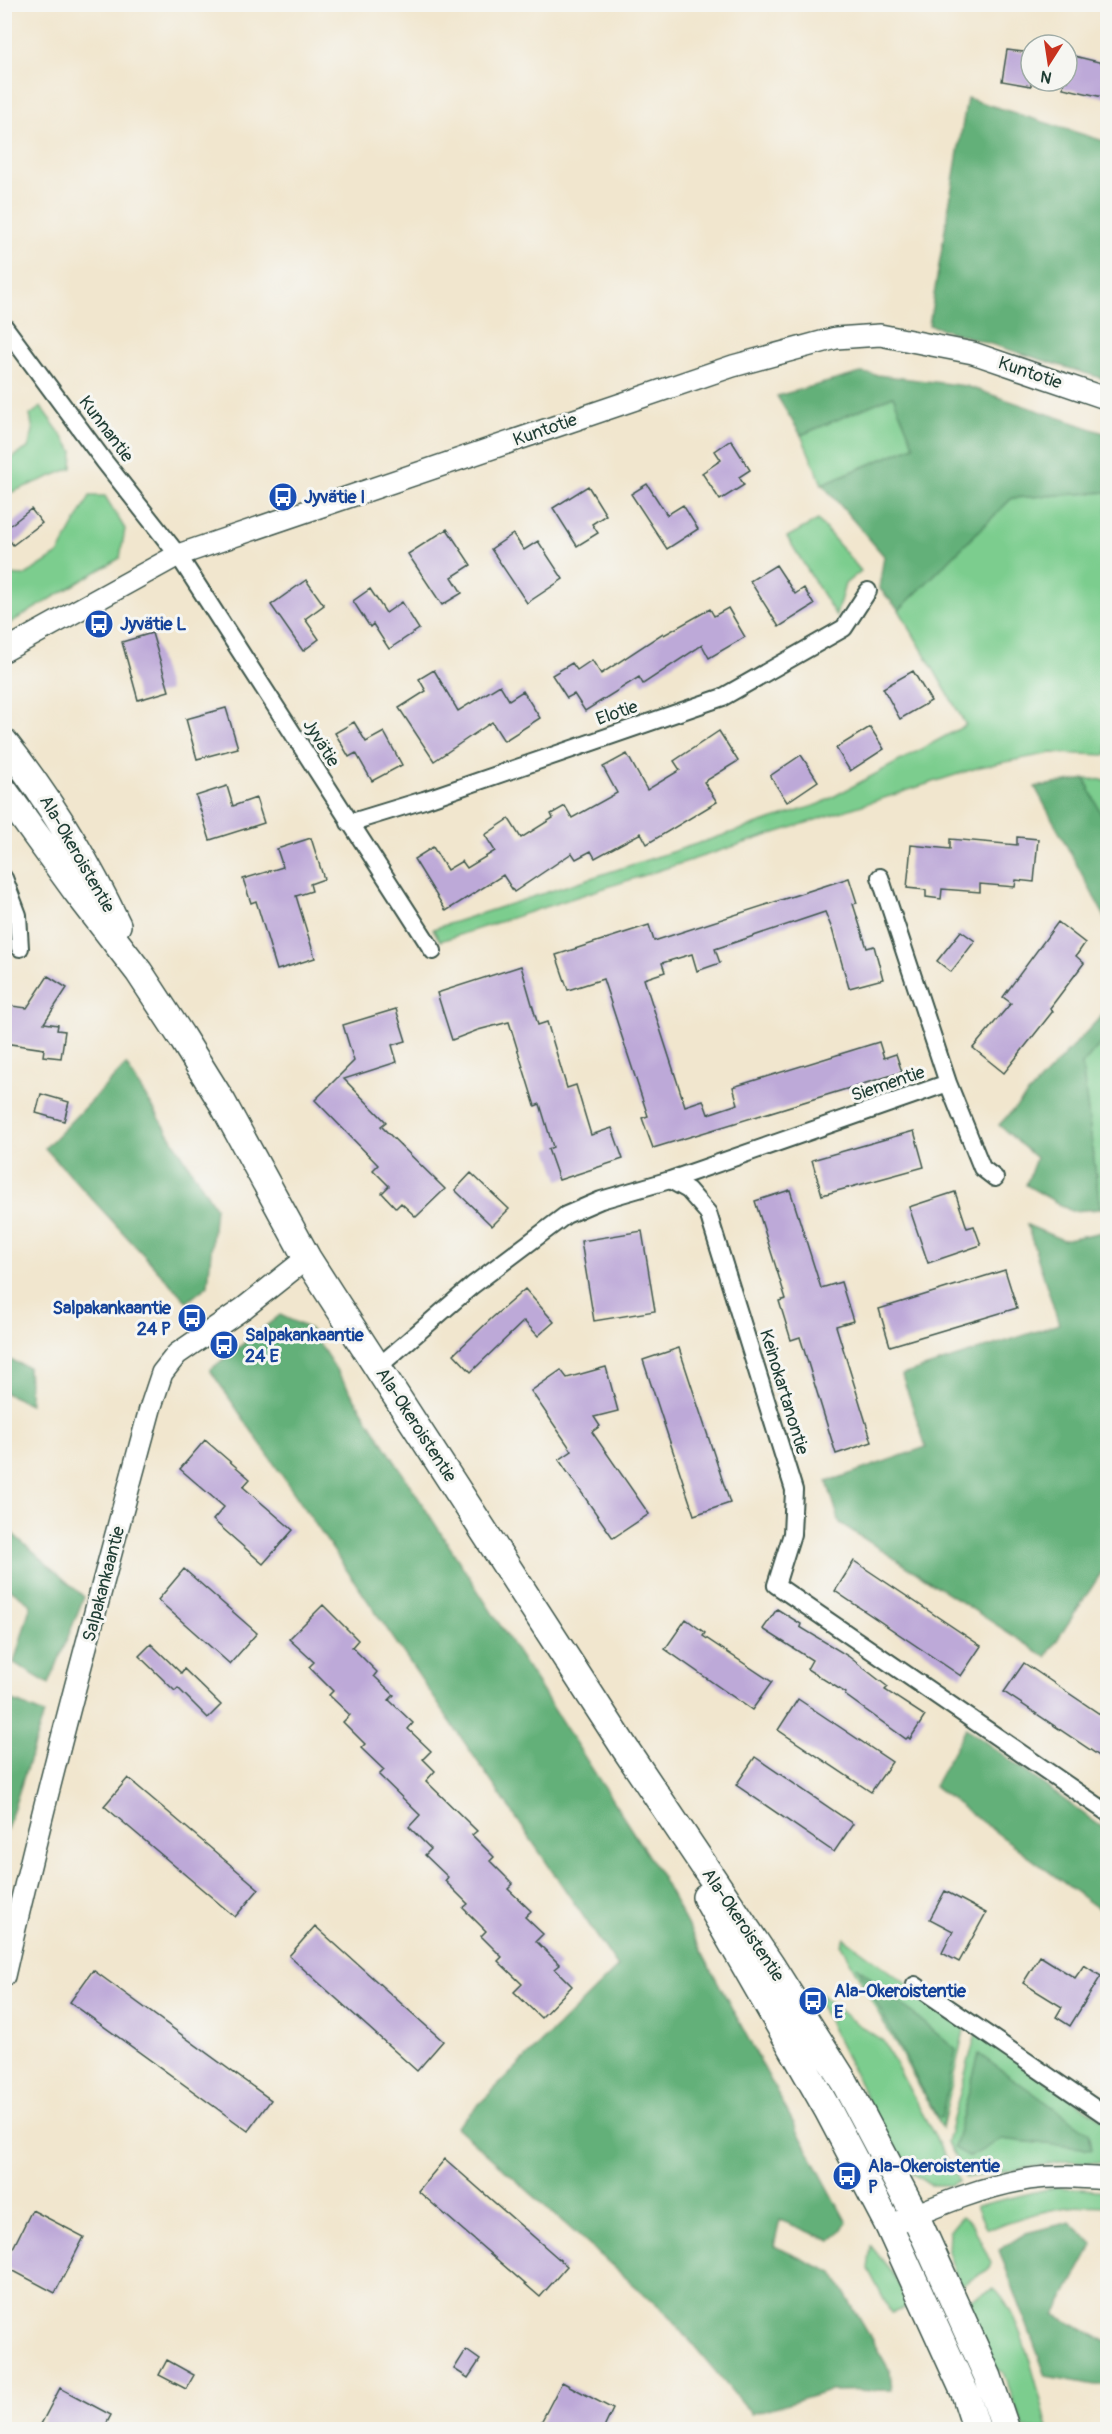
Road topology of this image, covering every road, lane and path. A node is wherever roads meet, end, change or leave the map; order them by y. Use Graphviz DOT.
graph roads {
  1 [pos="4,326"];
  2 [pos="1107,399"];
  3 [pos="178,555"];
  4 [pos="868,591"];
  5 [pos="4,651"];
  6 [pos="4,742"];
  7 [pos="4,791"];
  8 [pos="349,823"];
  9 [pos="880,877"];
  10 [pos="4,878"];
  11 [pos="20,948"];
  12 [pos="433,951"];
  13 [pos="139,972"];
  14 [pos="948,1083"];
  15 [pos="995,1178"];
  16 [pos="670,1180"];
  17 [pos="308,1258"];
  18 [pos="378,1367"];
  19 [pos="626,1750"];
  20 [pos="1107,1813"];
  21 [pos="4,1976"];
  22 [pos="915,1984"];
  23 [pos="1107,2117"];
  24 [pos="1107,2179"];
  25 [pos="915,2215"];
  26 [pos="889,2226"];
  27 [pos="977,2430"];
  28 [pos="1006,2430"];
  1 -- 3 [label="street, Kunnantie"];
  2 -- 3 [label="street, Kuntotie"];
  3 -- 5 [label="street, Kuntotie"];
  3 -- 8 [label="street, Jyvätie"];
  4 -- 8 [label="street, Elotie"];
  6 -- 13 [label="main road, Ala-Okeroistentie"];
  7 -- 13 [label="main road, Ala-Okeroistentie"];
  8 -- 12 [label="street, Jyvätie"];
  9 -- 14 [label="street, Siementie"];
  10 -- 11 [label="street"];
  13 -- 17 [label="main road, Ala-Okeroistentie"];
  14 -- 15 [label="street"];
  14 -- 16 [label="street, Siementie"];
  16 -- 18 [label="street"];
  16 -- 20 [label="street, Keinokartanontie"];
  17 -- 18 [label="main road, Ala-Okeroistentie"];
  17 -- 21 [label="street, Salpakankaantie"];
  18 -- 19 [label="main road, Ala-Okeroistentie"];
  19 -- 25 [label="main road, Ala-Okeroistentie"];
  19 -- 26 [label="main road, Ala-Okeroistentie"];
  22 -- 23 [label="street"];
  24 -- 25 [label="street"];
  25 -- 26 [label="street"];
  25 -- 28 [label="main road, Ala-Okeroistentie"];
  26 -- 27 [label="main road, Ala-Okeroistentie"];
}
